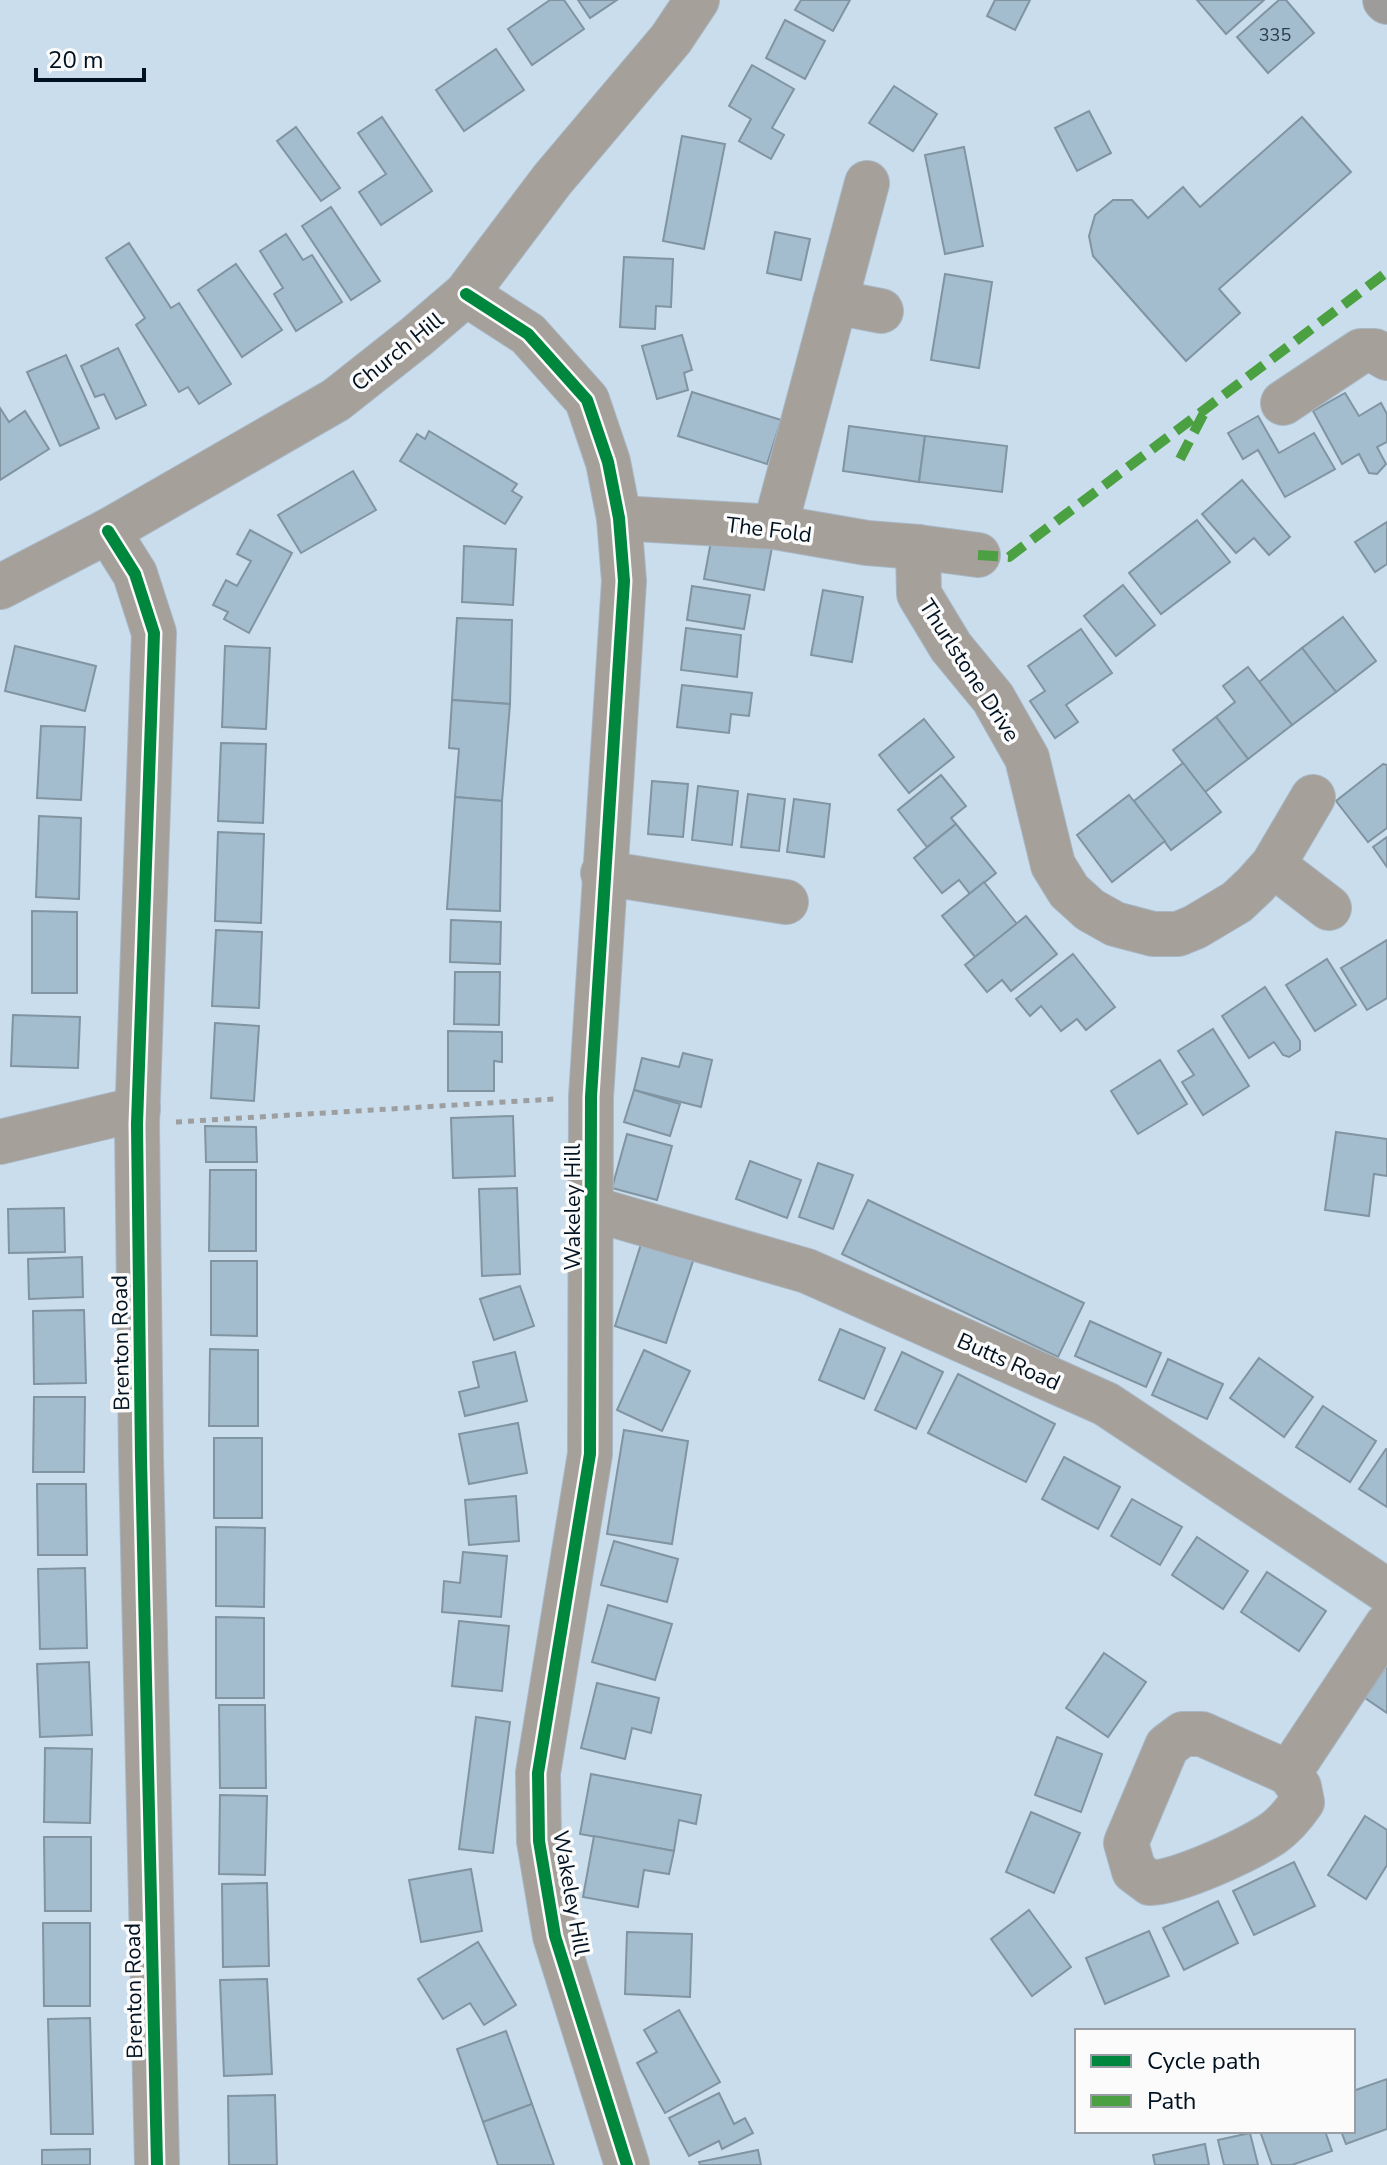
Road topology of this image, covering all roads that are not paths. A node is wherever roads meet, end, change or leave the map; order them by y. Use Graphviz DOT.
graph roads {
  1 [pos="697,0"];
  2 [pos="867,183"];
  3 [pos="466,294"];
  4 [pos="835,302"];
  5 [pos="881,311"];
  6 [pos="1387,358"];
  7 [pos="1283,403"];
  8 [pos="619,518"];
  9 [pos="775,527"];
  10 [pos="108,531"];
  11 [pos="918,547"];
  12 [pos="978,555"];
  13 [pos="0,587"];
  14 [pos="1313,797"];
  15 [pos="1273,865"];
  16 [pos="603,873"];
  17 [pos="786,902"];
  18 [pos="1329,908"];
  19 [pos="138,1116"];
  20 [pos="0,1142"];
  21 [pos="593,1209"];
  22 [pos="1387,1591"];
  23 [pos="1387,1625"];
  24 [pos="1289,1773"];
  25 [pos="157,2165"];
  26 [pos="627,2165"];
  1 -- 3 [label="street, Church Hill"];
  2 -- 4 [label="street"];
  3 -- 8 [label="street, Wakeley Hill"];
  3 -- 10 [label="street, Church Hill"];
  4 -- 5 [label="street"];
  4 -- 9 [label="street"];
  6 -- 7 [label="street"];
  8 -- 9 [label="street, The Fold"];
  8 -- 16 [label="street, Wakeley Hill"];
  9 -- 11 [label="street, The Fold"];
  10 -- 13 [label="street, Church Hill"];
  10 -- 19 [label="street, Brenton Road"];
  11 -- 12 [label="street"];
  11 -- 15 [label="street, Thurlstone Drive"];
  14 -- 15 [label="street, Thurlstone Drive"];
  15 -- 18 [label="street"];
  16 -- 17 [label="street"];
  16 -- 21 [label="street, Wakeley Hill"];
  19 -- 20 [label="street"];
  19 -- 25 [label="street, Brenton Road"];
  21 -- 22 [label="street, Butts Road"];
  21 -- 26 [label="street, Wakeley Hill"];
  23 -- 24 [label="street"];
}
